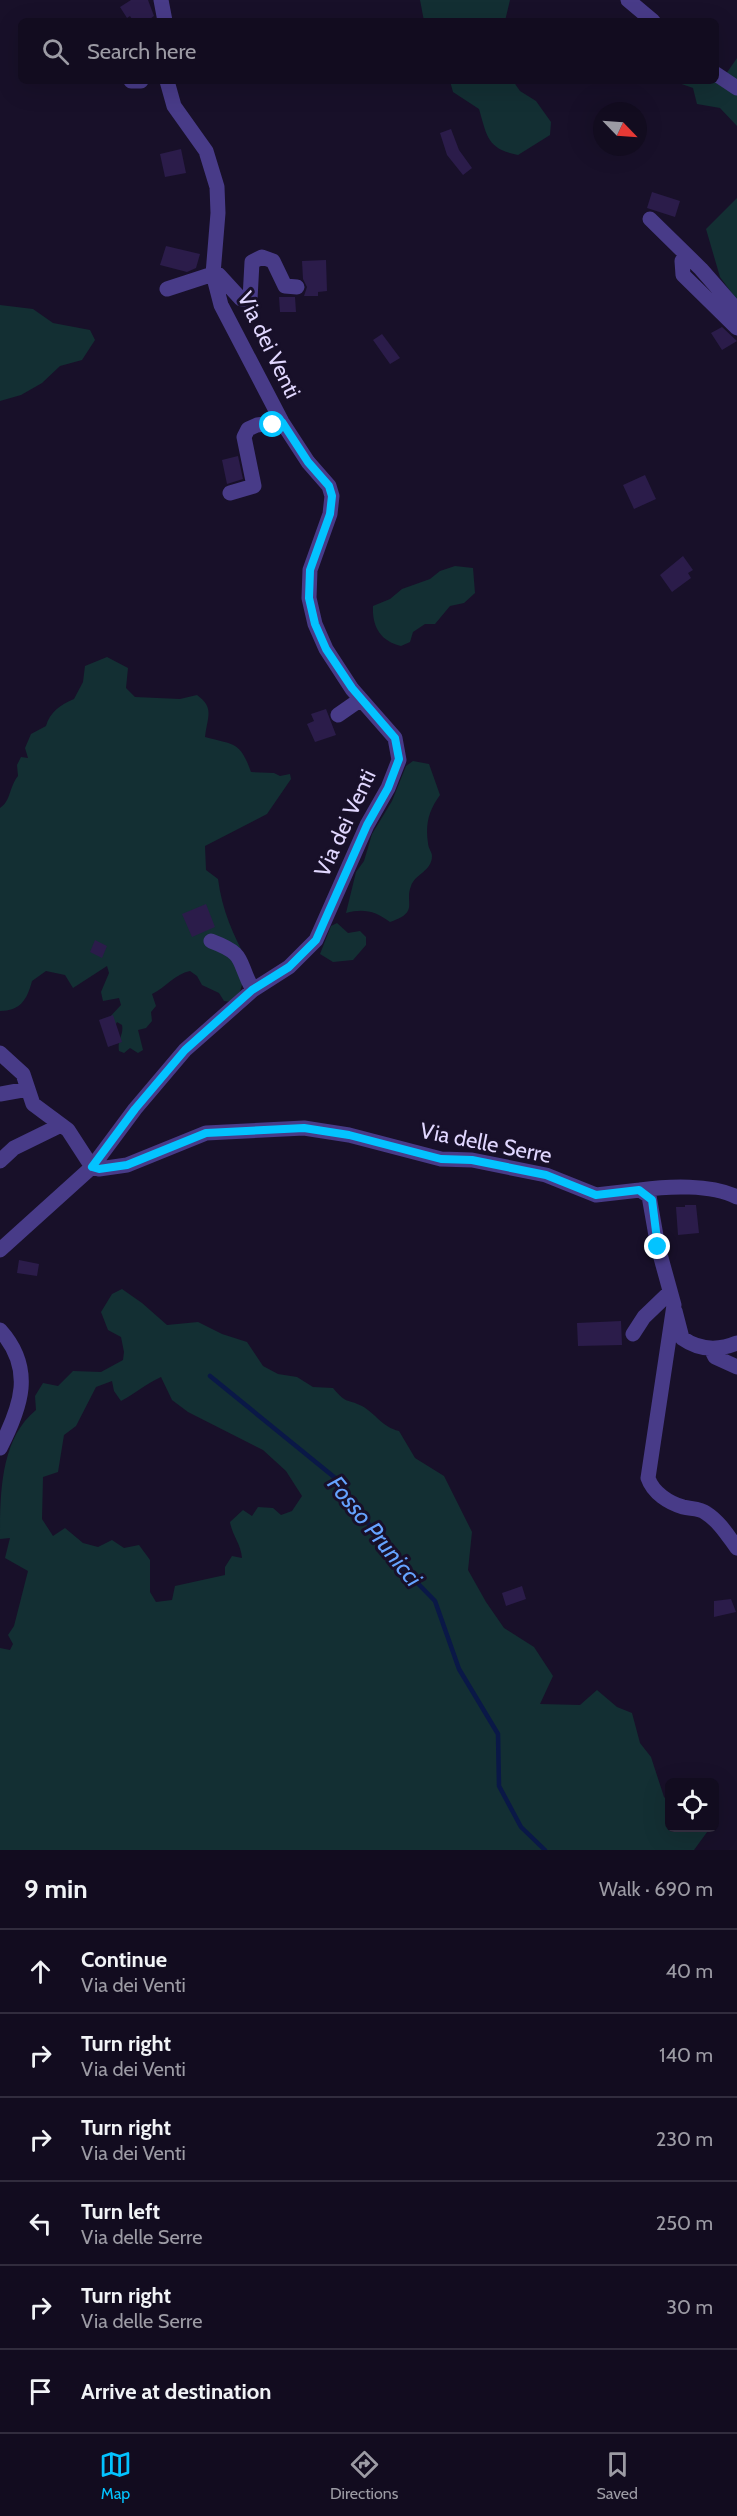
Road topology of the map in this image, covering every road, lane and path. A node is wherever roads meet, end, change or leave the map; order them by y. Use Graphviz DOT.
graph roads {
  1 [pos="161,0"];
  2 [pos="628,0"];
  3 [pos="164,18"];
  4 [pos="649,18"];
  5 [pos="719,76"];
  6 [pos="168,84"];
  7 [pos="737,88"];
  8 [pos="650,219"];
  9 [pos="686,255"];
  10 [pos="213,274"];
  11 [pos="297,286"];
  12 [pos="167,288"];
  13 [pos="737,310"];
  14 [pos="737,328"];
  15 [pos="282,422"];
  16 [pos="230,493"];
  17 [pos="361,699"];
  18 [pos="338,715"];
  19 [pos="211,941"];
  20 [pos="252,990"];
  21 [pos="0,1053"];
  22 [pos="28,1089"];
  23 [pos="0,1094"];
  24 [pos="61,1125"];
  25 [pos="0,1161"];
  26 [pos="92,1167"];
  27 [pos="639,1190"];
  28 [pos="737,1197"];
  29 [pos="0,1250"];
  30 [pos="671,1299"];
  31 [pos="0,1330"];
  32 [pos="633,1334"];
  33 [pos="737,1343"];
  34 [pos="711,1349"];
  35 [pos="737,1367"];
  36 [pos="0,1448"];
  37 [pos="737,1548"];
  1 -- 3 [label="street"];
  2 -- 4 [label="street"];
  5 -- 7 [label="street"];
  6 -- 10 [label="street, Via dei Venti"];
  8 -- 9 [label="street"];
  9 -- 13 [label="street"];
  9 -- 14 [label="street"];
  10 -- 11 [label="street"];
  10 -- 12 [label="street"];
  10 -- 15 [label="street, Via dei Venti"];
  15 -- 16 [label="street"];
  15 -- 17 [label="street, Via dei Venti"];
  17 -- 18 [label="street"];
  17 -- 20 [label="street, Via dei Venti"];
  19 -- 20 [label="street"];
  20 -- 26 [label="street, Via dei Venti"];
  21 -- 22 [label="street"];
  22 -- 23 [label="street"];
  22 -- 24 [label="street"];
  24 -- 25 [label="street"];
  24 -- 26 [label="street"];
  26 -- 27 [label="street, Via delle Serre"];
  26 -- 29 [label="street, Via dei Venti"];
  27 -- 28 [label="street, Via delle Serre"];
  27 -- 30 [label="street"];
  30 -- 32 [label="street"];
  30 -- 34 [label="street"];
  30 -- 37 [label="street"];
  31 -- 36 [label="street"];
  33 -- 34 [label="street"];
  34 -- 35 [label="street"];
}
